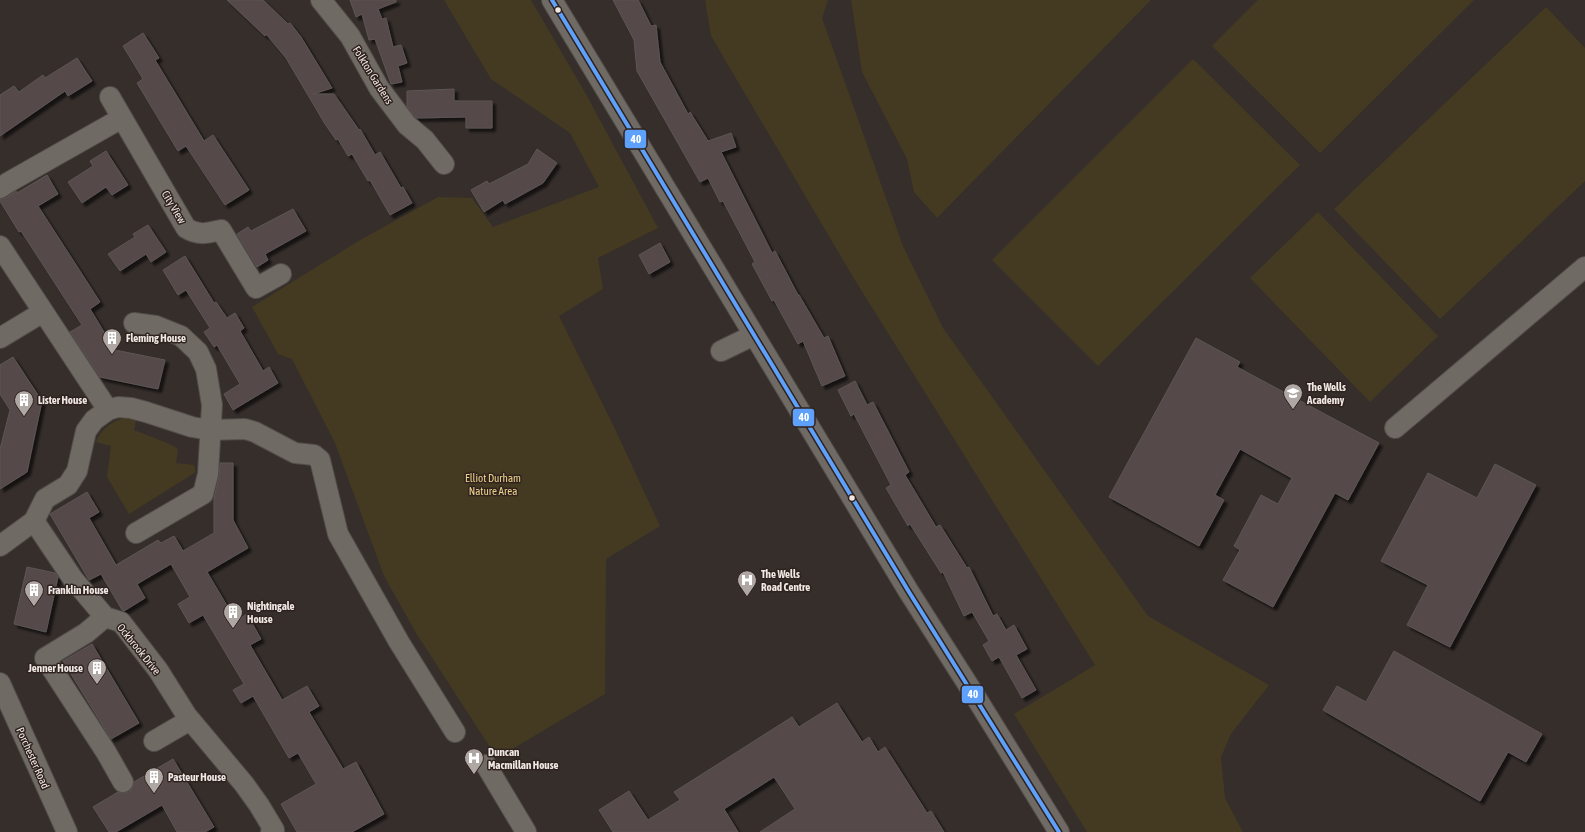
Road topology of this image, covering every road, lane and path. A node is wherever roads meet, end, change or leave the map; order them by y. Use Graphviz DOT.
graph roads {
  1 [pos="321,0"];
  2 [pos="552,0"];
  3 [pos="110,98"];
  4 [pos="122,118"];
  5 [pos="444,164"];
  6 [pos="0,188"];
  7 [pos="1,240"];
  8 [pos="1585,267"];
  9 [pos="279,275"];
  10 [pos="43,312"];
  11 [pos="134,323"];
  12 [pos="754,335"];
  13 [pos="0,338"];
  14 [pos="721,351"];
  15 [pos="108,410"];
  16 [pos="1395,428"];
  17 [pos="210,430"];
  18 [pos="34,521"];
  19 [pos="136,533"];
  20 [pos="0,546"];
  21 [pos="105,616"];
  22 [pos="0,683"];
  23 [pos="190,720"];
  24 [pos="455,732"];
  25 [pos="154,741"];
  26 [pos="486,765"];
  27 [pos="123,782"];
  28 [pos="272,831"];
  29 [pos="67,832"];
  30 [pos="526,832"];
  31 [pos="1059,832"];
  1 -- 5 [label="street, Folkton Gardens"];
  2 -- 12 [label="street"];
  3 -- 4 [label="street, City View"];
  4 -- 6 [label="street"];
  4 -- 9 [label="street, City View"];
  7 -- 10 [label="street"];
  8 -- 16 [label="street"];
  10 -- 13 [label="street"];
  10 -- 15 [label="street"];
  11 -- 17 [label="street"];
  12 -- 14 [label="street"];
  12 -- 31 [label="street"];
  15 -- 17 [label="street"];
  15 -- 18 [label="street"];
  17 -- 19 [label="street"];
  17 -- 24 [label="street"];
  18 -- 20 [label="street"];
  18 -- 21 [label="street, Ockbrook Drive"];
  21 -- 23 [label="street, Ockbrook Drive"];
  21 -- 27 [label="street"];
  22 -- 29 [label="street, Porchester Road"];
  23 -- 25 [label="street"];
  23 -- 28 [label="street, Ockbrook Drive"];
  26 -- 30 [label="street"];
}
